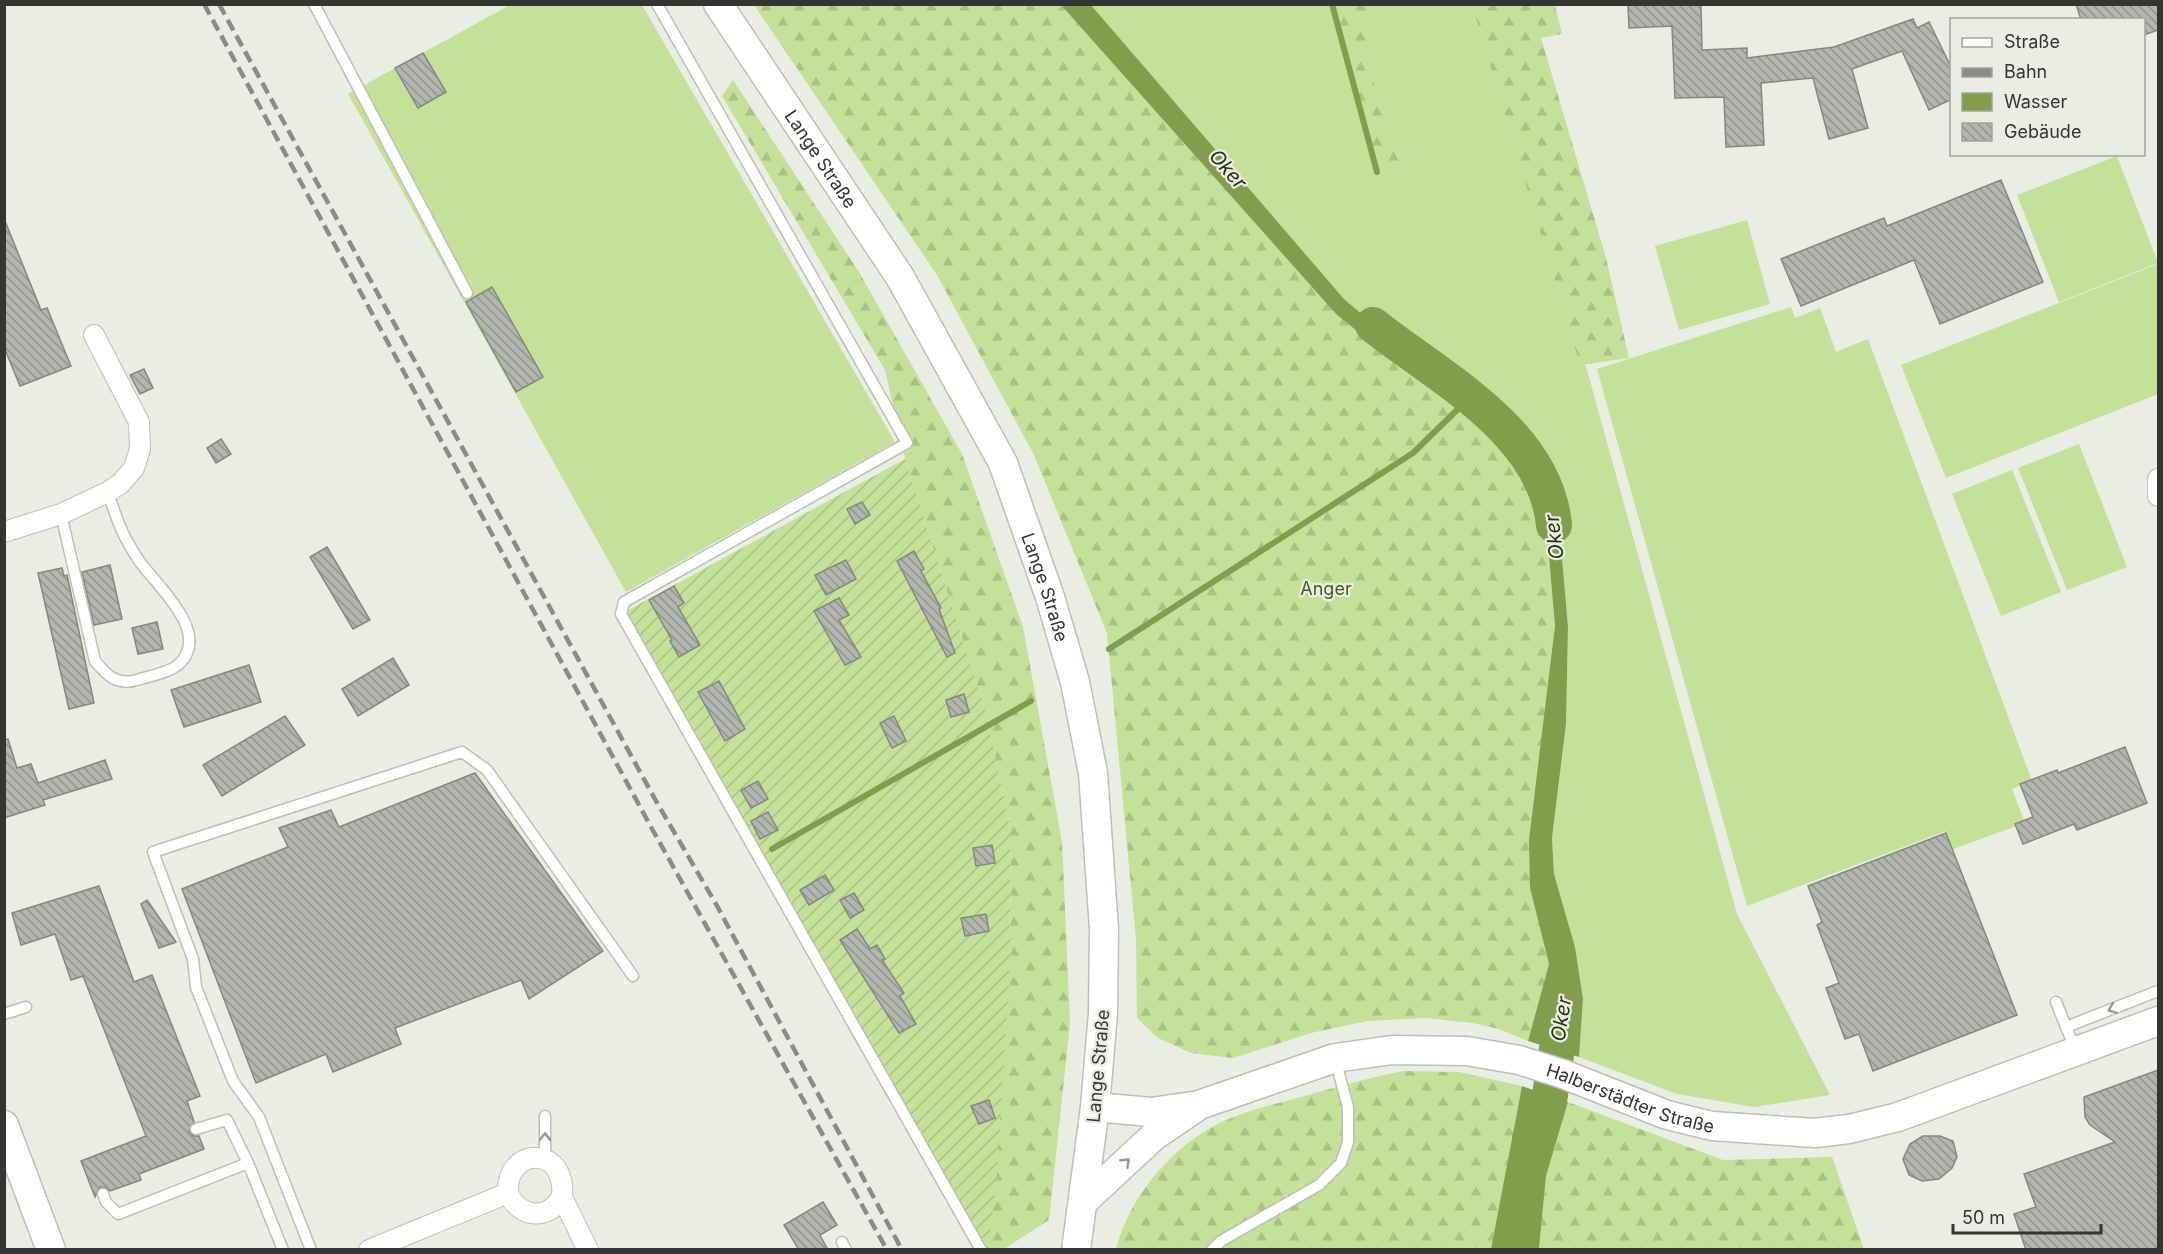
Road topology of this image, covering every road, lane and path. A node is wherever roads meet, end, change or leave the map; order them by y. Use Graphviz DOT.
graph roads {
  1 [pos="314,4"];
  2 [pos="657,4"];
  3 [pos="718,4"];
  4 [pos="467,293"];
  5 [pos="94,335"];
  6 [pos="108,492"];
  7 [pos="61,514"];
  8 [pos="4,532"];
  9 [pos="633,976"];
  10 [pos="2158,991"];
  11 [pos="2056,1002"];
  12 [pos="26,1007"];
  13 [pos="4,1014"];
  14 [pos="2158,1021"];
  15 [pos="2071,1039"];
  16 [pos="1335,1058"];
  17 [pos="1199,1105"];
  18 [pos="1095,1107"];
  19 [pos="545,1116"];
  20 [pos="4,1125"];
  21 [pos="196,1128"];
  22 [pos="545,1159"];
  23 [pos="248,1163"];
  24 [pos="508,1192"];
  25 [pos="103,1194"];
  26 [pos="562,1197"];
  27 [pos="1083,1202"];
  28 [pos="51,1250"];
  29 [pos="284,1250"];
  30 [pos="310,1250"];
  31 [pos="369,1250"];
  32 [pos="588,1250"];
  33 [pos="981,1250"];
  34 [pos="1076,1250"];
  35 [pos="1212,1250"];
  1 -- 4 [label="lane"];
  2 -- 33 [label="lane"];
  3 -- 18 [label="main road, Lange Straße"];
  5 -- 6 [label="street"];
  6 -- 7 [label="street"];
  6 -- 7 [label="lane"];
  7 -- 8 [label="street"];
  9 -- 30 [label="lane"];
  10 -- 15 [label="lane, one-way"];
  11 -- 15 [label="lane"];
  12 -- 13 [label="lane"];
  14 -- 15 [label="main road, Halberstädter Straße"];
  15 -- 16 [label="main road, Halberstädter Straße"];
  16 -- 17 [label="main road, Halberstädter Straße"];
  16 -- 35 [label="lane"];
  17 -- 18 [label="main road, Halberstädter Straße"];
  27 -- 17 [label="main road, one-way"];
  18 -- 27 [label="main road, Lange Straße"];
  22 -- 19 [label="lane, one-way"];
  20 -- 28 [label="main road"];
  21 -- 23 [label="lane"];
  22 -- 24 [label="street"];
  22 -- 26 [label="street"];
  23 -- 25 [label="lane"];
  23 -- 29 [label="lane"];
  24 -- 26 [label="street"];
  24 -- 31 [label="street"];
  26 -- 32 [label="street"];
  27 -- 34 [label="main road, Lange Straße"];
}
